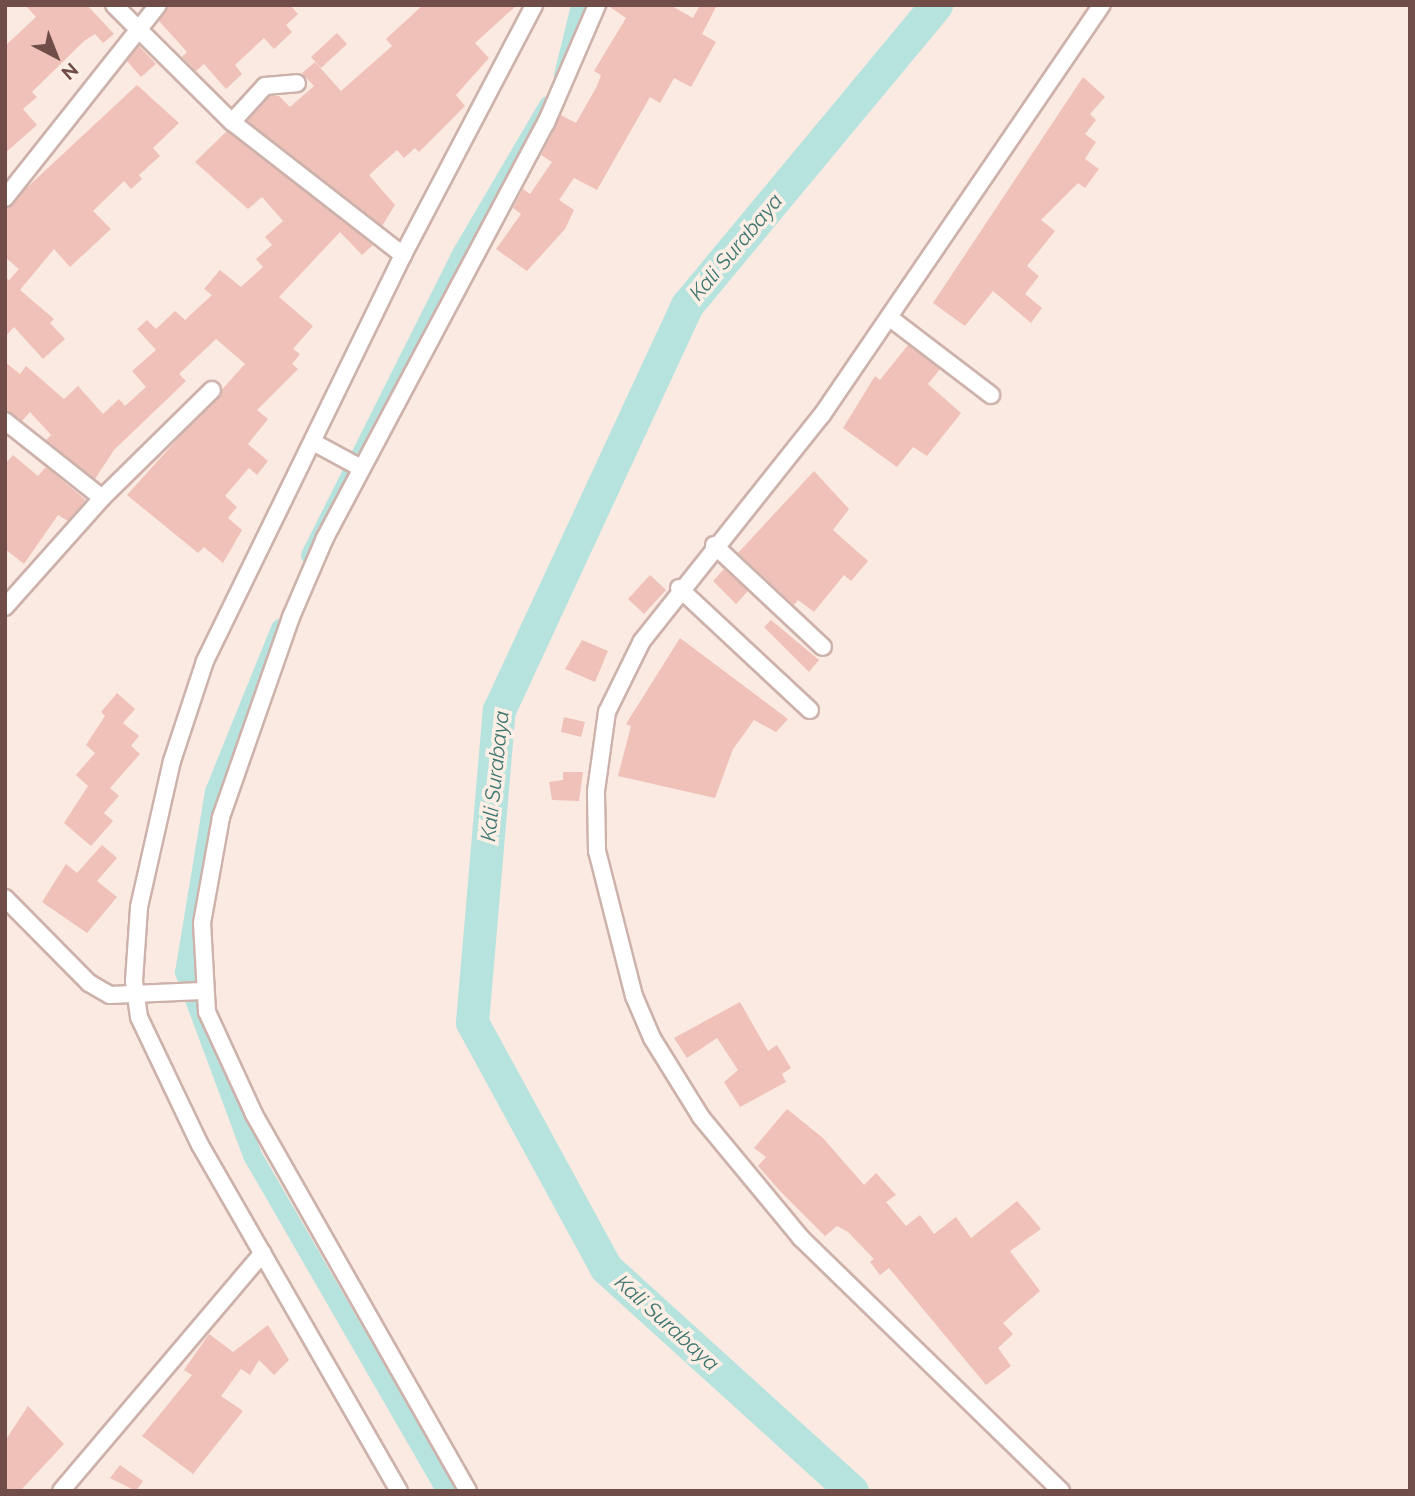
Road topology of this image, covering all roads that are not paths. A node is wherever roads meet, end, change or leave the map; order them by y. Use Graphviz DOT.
graph roads {
  1 [pos="114,5"];
  2 [pos="158,5"];
  3 [pos="534,5"];
  4 [pos="597,5"];
  5 [pos="1102,5"];
  6 [pos="139,30"];
  7 [pos="297,83"];
  8 [pos="232,122"];
  9 [pos="5,198"];
  10 [pos="403,255"];
  11 [pos="890,318"];
  12 [pos="212,390"];
  13 [pos="990,395"];
  14 [pos="5,421"];
  15 [pos="316,443"];
  16 [pos="359,466"];
  17 [pos="102,498"];
  18 [pos="714,545"];
  19 [pos="679,588"];
  20 [pos="6,604"];
  21 [pos="822,647"];
  22 [pos="810,710"];
  23 [pos="5,898"];
  24 [pos="199,991"];
  25 [pos="134,995"];
  26 [pos="263,1253"];
  27 [pos="61,1491"];
  28 [pos="399,1491"];
  29 [pos="468,1491"];
  30 [pos="1061,1491"];
  1 -- 6 [label="street"];
  2 -- 6 [label="street"];
  3 -- 10 [label="street"];
  4 -- 16 [label="street"];
  5 -- 11 [label="street"];
  6 -- 8 [label="street"];
  6 -- 9 [label="street"];
  7 -- 8 [label="street"];
  8 -- 10 [label="street"];
  10 -- 15 [label="street"];
  11 -- 13 [label="street"];
  11 -- 18 [label="street"];
  12 -- 17 [label="street"];
  14 -- 17 [label="street"];
  15 -- 16 [label="street"];
  15 -- 25 [label="street"];
  16 -- 24 [label="street"];
  17 -- 20 [label="street"];
  18 -- 19 [label="street"];
  18 -- 21 [label="street"];
  19 -- 22 [label="street"];
  19 -- 30 [label="street"];
  23 -- 25 [label="street"];
  24 -- 25 [label="street"];
  24 -- 29 [label="street"];
  25 -- 26 [label="street"];
  26 -- 27 [label="street"];
  26 -- 28 [label="street"];
}
